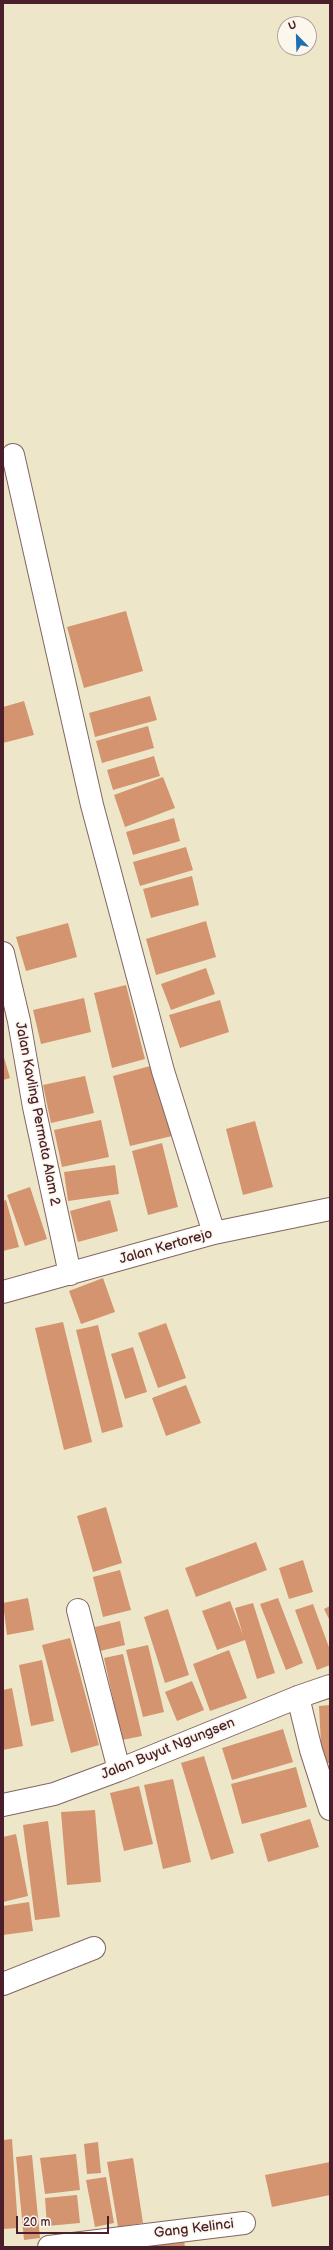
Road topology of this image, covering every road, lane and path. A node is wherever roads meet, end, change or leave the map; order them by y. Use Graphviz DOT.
graph roads {
  1 [pos="13,455"];
  2 [pos="3,953"];
  3 [pos="330,1209"];
  4 [pos="214,1233"];
  5 [pos="70,1274"];
  6 [pos="3,1292"];
  7 [pos="78,1610"];
  8 [pos="330,1686"];
  9 [pos="298,1697"];
  10 [pos="119,1770"];
  11 [pos="3,1805"];
  12 [pos="330,1809"];
  13 [pos="94,1948"];
  14 [pos="3,1984"];
  15 [pos="244,2223"];
  16 [pos="49,2247"];
  1 -- 4 [label="street"];
  2 -- 5 [label="street, Jalan Kavling Permata Alam 2"];
  3 -- 4 [label="street, Jalan Kertorejo"];
  4 -- 5 [label="street, Jalan Kertorejo"];
  5 -- 6 [label="street, Jalan Kertorejo"];
  7 -- 10 [label="street"];
  8 -- 9 [label="street, Jalan Buyut Ngungsen"];
  9 -- 10 [label="street, Jalan Buyut Ngungsen"];
  9 -- 12 [label="street"];
  10 -- 11 [label="street, Jalan Buyut Ngungsen"];
  13 -- 14 [label="street"];
  15 -- 16 [label="street, Gang Kelinci"];
}
